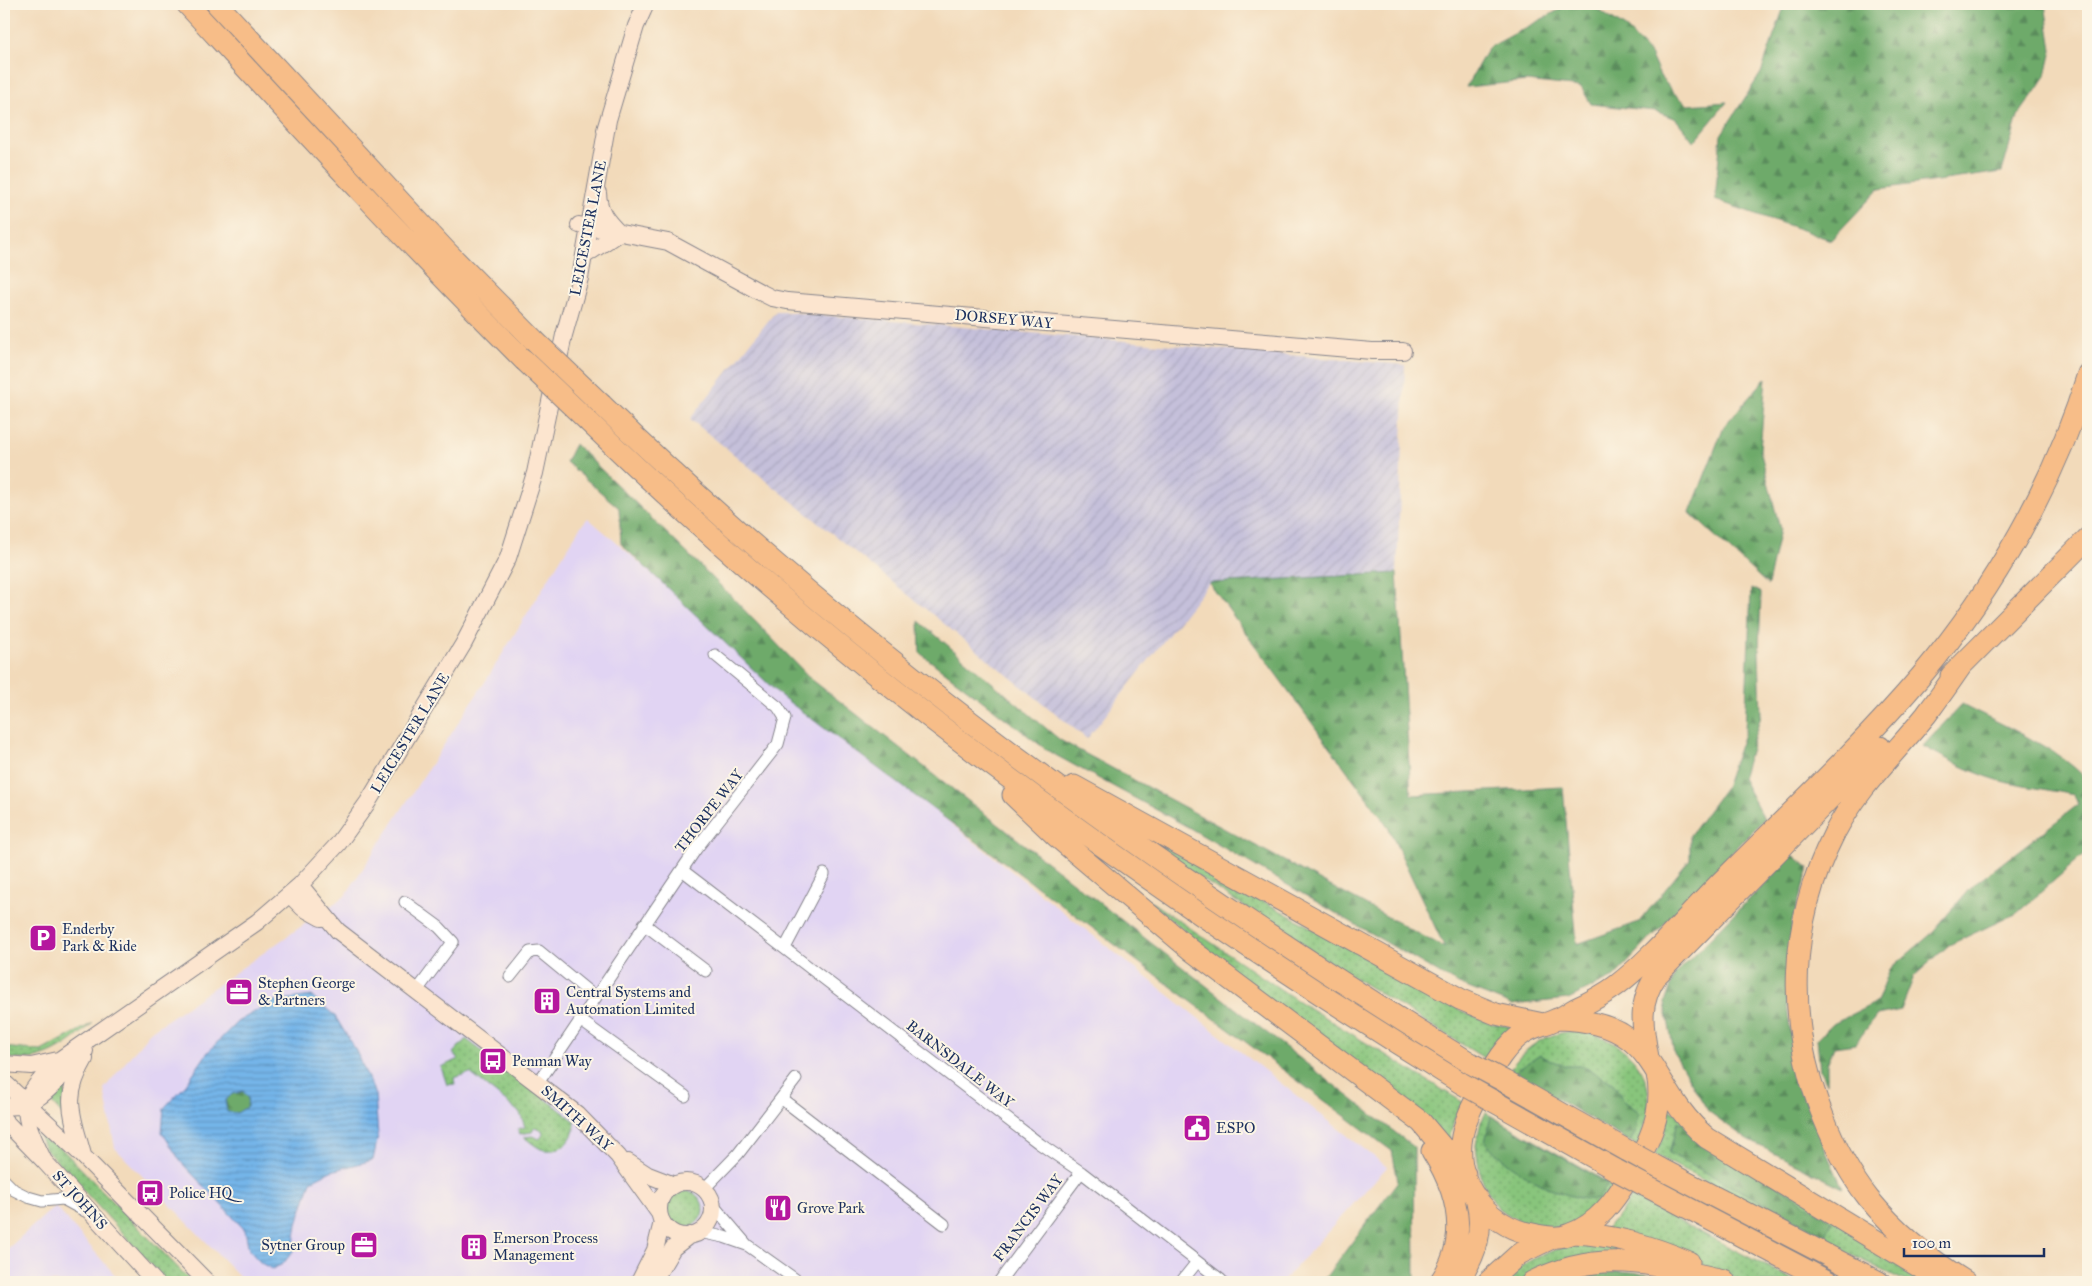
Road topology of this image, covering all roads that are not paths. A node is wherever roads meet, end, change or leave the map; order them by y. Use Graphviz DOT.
graph roads {
  1 [pos="187,4"];
  2 [pos="217,4"];
  3 [pos="646,4"];
  4 [pos="608,120"];
  5 [pos="598,187"];
  6 [pos="583,226"];
  7 [pos="619,233"];
  8 [pos="584,256"];
  9 [pos="564,335"];
  10 [pos="1403,351"];
  11 [pos="2088,374"];
  12 [pos="2088,538"];
  13 [pos="715,655"];
  14 [pos="1961,666"];
  15 [pos="949,704"];
  16 [pos="946,730"];
  17 [pos="682,870"];
  18 [pos="824,874"];
  19 [pos="295,890"];
  20 [pos="405,902"];
  21 [pos="644,924"];
  22 [pos="785,948"];
  23 [pos="706,971"];
  24 [pos="510,977"];
  25 [pos="416,992"];
  26 [pos="595,997"];
  27 [pos="580,1020"];
  28 [pos="1551,1021"];
  29 [pos="101,1035"];
  30 [pos="62,1058"];
  31 [pos="4,1064"];
  32 [pos="1653,1065"];
  33 [pos="1354,1074"];
  34 [pos="796,1079"];
  35 [pos="4,1082"];
  36 [pos="538,1083"];
  37 [pos="685,1096"];
  38 [pos="782,1099"];
  39 [pos="27,1102"];
  40 [pos="4,1106"];
  41 [pos="5,1124"];
  42 [pos="83,1156"];
  43 [pos="618,1156"];
  44 [pos="44,1161"];
  45 [pos="1081,1172"];
  46 [pos="1465,1175"];
  47 [pos="4,1180"];
  48 [pos="674,1185"];
  49 [pos="1475,1195"];
  50 [pos="708,1196"];
  51 [pos="95,1217"];
  52 [pos="660,1218"];
  53 [pos="944,1224"];
  54 [pos="1574,1233"];
  55 [pos="694,1234"];
  56 [pos="1552,1238"];
  57 [pos="747,1245"];
  58 [pos="1197,1262"];
  59 [pos="1221,1280"];
  60 [pos="1727,1281"];
  61 [pos="155,1282"];
  62 [pos="207,1282"];
  63 [pos="639,1282"];
  64 [pos="653,1282"];
  65 [pos="799,1282"];
  66 [pos="998,1282"];
  67 [pos="1181,1282"];
  68 [pos="1440,1282"];
  69 [pos="1458,1282"];
  70 [pos="1488,1282"];
  71 [pos="1532,1282"];
  72 [pos="1829,1282"];
  73 [pos="1879,1282"];
  74 [pos="1945,1282"];
  75 [pos="1966,1282"];
  1 -- 16 [label="highway, bridge"];
  2 -- 15 [label="highway, bridge"];
  3 -- 4 [label="street, LEICESTER LANE"];
  4 -- 5 [label="street, LEICESTER LANE"];
  4 -- 6 [label="street, LEICESTER LANE"];
  5 -- 6 [label="street, LEICESTER LANE"];
  5 -- 7 [label="street"];
  6 -- 7 [label="street, DORSEY WAY"];
  6 -- 8 [label="street, LEICESTER LANE"];
  6 -- 9 [label="street, LEICESTER LANE"];
  7 -- 8 [label="street"];
  7 -- 10 [label="street, DORSEY WAY"];
  8 -- 9 [label="street, LEICESTER LANE"];
  9 -- 19 [label="street, LEICESTER LANE"];
  11 -- 28 [label="highway"];
  12 -- 14 [label="highway"];
  13 -- 17 [label="street, THORPE WAY"];
  14 -- 32 [label="highway"];
  14 -- 75 [label="highway"];
  15 -- 28 [label="highway"];
  15 -- 73 [label="highway, bridge"];
  16 -- 33 [label="highway"];
  16 -- 72 [label="highway, bridge"];
  17 -- 21 [label="street, THORPE WAY"];
  17 -- 22 [label="street, BARNSDALE WAY"];
  18 -- 22 [label="street"];
  19 -- 25 [label="street, SMITH WAY"];
  19 -- 29 [label="street, LEICESTER LANE"];
  20 -- 25 [label="street"];
  21 -- 23 [label="street"];
  21 -- 26 [label="street, THORPE WAY"];
  22 -- 45 [label="street, BARNSDALE WAY"];
  24 -- 26 [label="street"];
  25 -- 36 [label="street, SMITH WAY"];
  26 -- 27 [label="street, THORPE WAY"];
  27 -- 36 [label="street, THORPE WAY"];
  27 -- 37 [label="street"];
  28 -- 32 [label="highway"];
  28 -- 46 [label="highway"];
  29 -- 30 [label="street, LEICESTER LANE"];
  29 -- 39 [label="street, LEICESTER LANE"];
  29 -- 42 [label="street"];
  30 -- 31 [label="street"];
  30 -- 39 [label="street, LEICESTER LANE"];
  32 -- 54 [label="highway"];
  32 -- 74 [label="highway"];
  33 -- 46 [label="highway"];
  33 -- 68 [label="highway"];
  34 -- 38 [label="street"];
  35 -- 39 [label="street"];
  36 -- 43 [label="street, SMITH WAY"];
  38 -- 50 [label="street"];
  38 -- 53 [label="street"];
  39 -- 40 [label="street"];
  39 -- 41 [label="street"];
  39 -- 42 [label="street"];
  39 -- 44 [label="street"];
  41 -- 44 [label="street, ST JOHNS"];
  42 -- 62 [label="street"];
  43 -- 48 [label="street, SMITH WAY"];
  43 -- 52 [label="street, SMITH WAY"];
  44 -- 51 [label="street, ST JOHNS"];
  45 -- 58 [label="street, BARNSDALE WAY"];
  45 -- 66 [label="street, FRANCIS WAY"];
  46 -- 49 [label="highway"];
  47 -- 51 [label="street"];
  48 -- 50 [label="street"];
  48 -- 52 [label="street"];
  49 -- 56 [label="highway"];
  49 -- 69 [label="highway"];
  50 -- 55 [label="street"];
  50 -- 57 [label="street"];
  51 -- 61 [label="street, ST JOHNS"];
  52 -- 55 [label="street"];
  52 -- 63 [label="street"];
  54 -- 56 [label="highway"];
  54 -- 60 [label="highway"];
  55 -- 57 [label="street"];
  55 -- 64 [label="street"];
  56 -- 70 [label="highway"];
  57 -- 65 [label="street"];
  58 -- 59 [label="street, BARNSDALE WAY"];
  58 -- 67 [label="street"];
  60 -- 71 [label="highway"];
}
